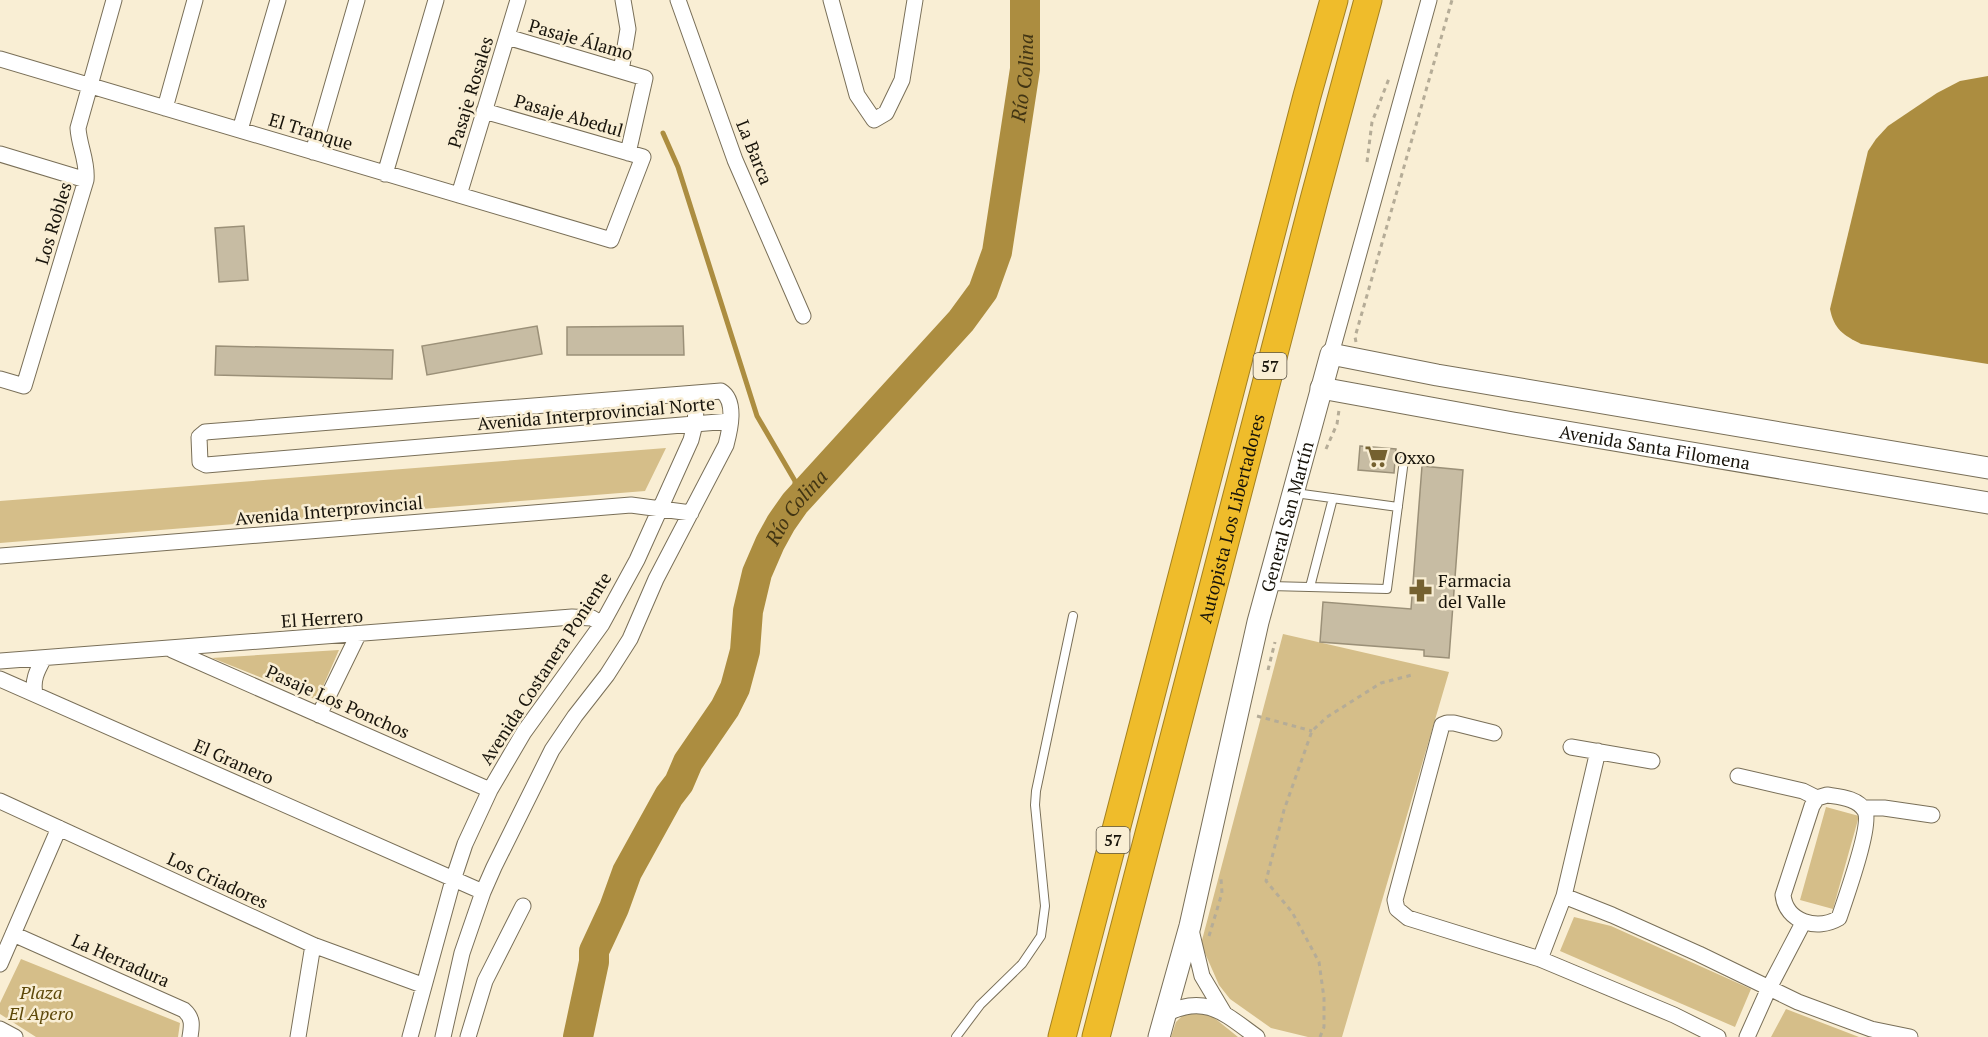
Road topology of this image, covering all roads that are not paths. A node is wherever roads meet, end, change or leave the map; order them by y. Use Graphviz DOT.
graph roads {
  1 [pos="114,0"];
  2 [pos="195,0"];
  3 [pos="278,0"];
  4 [pos="357,0"];
  5 [pos="436,0"];
  6 [pos="518,0"];
  7 [pos="623,0"];
  8 [pos="678,0"];
  9 [pos="831,0"];
  10 [pos="915,0"];
  11 [pos="1334,0"];
  12 [pos="1368,0"];
  13 [pos="1429,0"];
  14 [pos="507,37"];
  15 [pos="0,59"];
  16 [pos="621,71"];
  17 [pos="89,86"];
  18 [pos="165,108"];
  19 [pos="484,111"];
  20 [pos="240,130"];
  21 [pos="313,152"];
  22 [pos="628,153"];
  23 [pos="0,154"];
  24 [pos="385,174"];
  25 [pos="86,180"];
  26 [pos="459,195"];
  27 [pos="611,240"];
  28 [pos="803,316"];
  29 [pos="1331,354"];
  30 [pos="0,379"];
  31 [pos="1321,388"];
  32 [pos="697,393"];
  33 [pos="730,422"];
  34 [pos="695,424"];
  35 [pos="1404,460"];
  36 [pos="1988,468"];
  37 [pos="1294,493"];
  38 [pos="1333,498"];
  39 [pos="1988,503"];
  40 [pos="661,507"];
  41 [pos="1398,507"];
  42 [pos="691,513"];
  43 [pos="0,556"];
  44 [pos="1268,586"];
  45 [pos="1310,587"];
  46 [pos="1073,616"];
  47 [pos="602,624"];
  48 [pos="358,634"];
  49 [pos="170,649"];
  50 [pos="44,658"];
  51 [pos="0,661"];
  52 [pos="0,679"];
  53 [pos="35,694"];
  54 [pos="320,715"];
  55 [pos="1494,733"];
  56 [pos="1571,747"];
  57 [pos="1598,751"];
  58 [pos="1652,760"];
  59 [pos="1738,776"];
  60 [pos="490,790"];
  61 [pos="1817,798"];
  62 [pos="0,801"];
  63 [pos="1864,808"];
  64 [pos="1932,815"];
  65 [pos="59,828"];
  66 [pos="453,880"];
  67 [pos="483,892"];
  68 [pos="1564,896"];
  69 [pos="523,906"];
  70 [pos="1803,922"];
  71 [pos="1190,926"];
  72 [pos="13,933"];
  73 [pos="313,945"];
  74 [pos="1540,959"];
  75 [pos="0,964"];
  76 [pos="422,985"];
  77 [pos="1769,988"];
  78 [pos="1224,1013"];
  79 [pos="1166,1014"];
  80 [pos="0,1029"];
  81 [pos="15,1037"];
  82 [pos="190,1037"];
  83 [pos="298,1037"];
  84 [pos="410,1037"];
  85 [pos="443,1037"];
  86 [pos="468,1037"];
  87 [pos="956,1037"];
  88 [pos="1062,1037"];
  89 [pos="1096,1037"];
  90 [pos="1160,1037"];
  91 [pos="1257,1037"];
  92 [pos="1718,1037"];
  93 [pos="1747,1037"];
  94 [pos="1910,1037"];
  1 -- 17 [label="street, Los Robles"];
  2 -- 18 [label="street"];
  3 -- 20 [label="street"];
  4 -- 21 [label="street"];
  5 -- 24 [label="street"];
  6 -- 14 [label="street, Pasaje Rosales"];
  7 -- 16 [label="street"];
  8 -- 28 [label="street, La Barca"];
  9 -- 10 [label="street"];
  11 -- 88 [label="highway, Autopista Los Libertadores / 57"];
  12 -- 89 [label="highway, Autopista Los Libertadores / 57"];
  13 -- 29 [label="street, General San Martín"];
  14 -- 16 [label="street, Pasaje Álamo"];
  14 -- 19 [label="street, Pasaje Rosales"];
  15 -- 17 [label="street, El Tranque"];
  16 -- 22 [label="street, Pasaje Álamo"];
  17 -- 18 [label="street, El Tranque"];
  17 -- 25 [label="street, Los Robles"];
  18 -- 20 [label="street, El Tranque"];
  19 -- 22 [label="street, Pasaje Abedul"];
  19 -- 26 [label="street, Pasaje Rosales"];
  20 -- 21 [label="street, El Tranque"];
  21 -- 24 [label="street, El Tranque"];
  22 -- 27 [label="street, Pasaje Abedul"];
  23 -- 25 [label="street"];
  24 -- 26 [label="street, El Tranque"];
  25 -- 30 [label="street, Los Robles"];
  26 -- 27 [label="street, El Tranque"];
  29 -- 31 [label="street, General San Martín"];
  29 -- 36 [label="street, Avenida Santa Filomena"];
  31 -- 37 [label="street, General San Martín"];
  31 -- 39 [label="street, Avenida Santa Filomena"];
  32 -- 33 [label="street, Avenida Interprovincial Norte"];
  32 -- 34 [label="street, Avenida Costanera Poniente"];
  32 -- 34 [label="street, Avenida Interprovincial Norte"];
  33 -- 34 [label="street, Avenida Interprovincial Norte"];
  33 -- 42 [label="street"];
  34 -- 40 [label="street, Avenida Costanera Poniente"];
  35 -- 41 [label="lane"];
  37 -- 38 [label="lane"];
  37 -- 44 [label="street, General San Martín"];
  38 -- 41 [label="lane"];
  38 -- 45 [label="lane"];
  40 -- 42 [label="street, Avenida Interprovincial"];
  40 -- 43 [label="street, Avenida Interprovincial"];
  40 -- 47 [label="street, Avenida Costanera Poniente"];
  41 -- 45 [label="lane"];
  42 -- 67 [label="street"];
  44 -- 45 [label="lane"];
  44 -- 71 [label="street, General San Martín"];
  46 -- 87 [label="lane"];
  47 -- 48 [label="street, El Herrero"];
  47 -- 60 [label="street, Avenida Costanera Poniente"];
  48 -- 49 [label="street, El Herrero"];
  48 -- 54 [label="street"];
  49 -- 50 [label="street, El Herrero"];
  49 -- 54 [label="street, Pasaje Los Ponchos"];
  50 -- 51 [label="street, El Herrero"];
  50 -- 53 [label="street"];
  52 -- 53 [label="street, El Granero"];
  53 -- 66 [label="street, El Granero"];
  54 -- 60 [label="street, Pasaje Los Ponchos"];
  55 -- 74 [label="street"];
  56 -- 57 [label="street"];
  57 -- 58 [label="street"];
  57 -- 68 [label="street"];
  59 -- 61 [label="street"];
  60 -- 66 [label="street, Avenida Costanera Poniente"];
  61 -- 63 [label="street"];
  61 -- 70 [label="street"];
  62 -- 65 [label="street, Los Criadores"];
  63 -- 64 [label="street"];
  63 -- 70 [label="street"];
  65 -- 72 [label="street"];
  65 -- 73 [label="street, Los Criadores"];
  66 -- 67 [label="street, El Granero"];
  66 -- 76 [label="street, Avenida Costanera Poniente"];
  67 -- 85 [label="street"];
  68 -- 74 [label="street"];
  68 -- 77 [label="street"];
  69 -- 86 [label="street"];
  70 -- 77 [label="street"];
  71 -- 78 [label="street"];
  71 -- 79 [label="street, General San Martín"];
  72 -- 75 [label="street"];
  72 -- 82 [label="street, La Herradura"];
  73 -- 76 [label="street, Los Criadores"];
  73 -- 83 [label="street"];
  74 -- 92 [label="street"];
  76 -- 84 [label="street, Avenida Costanera Poniente"];
  77 -- 93 [label="street"];
  77 -- 94 [label="street"];
  78 -- 79 [label="street"];
  78 -- 91 [label="street"];
  79 -- 90 [label="street, General San Martín"];
  80 -- 81 [label="street"];
}
